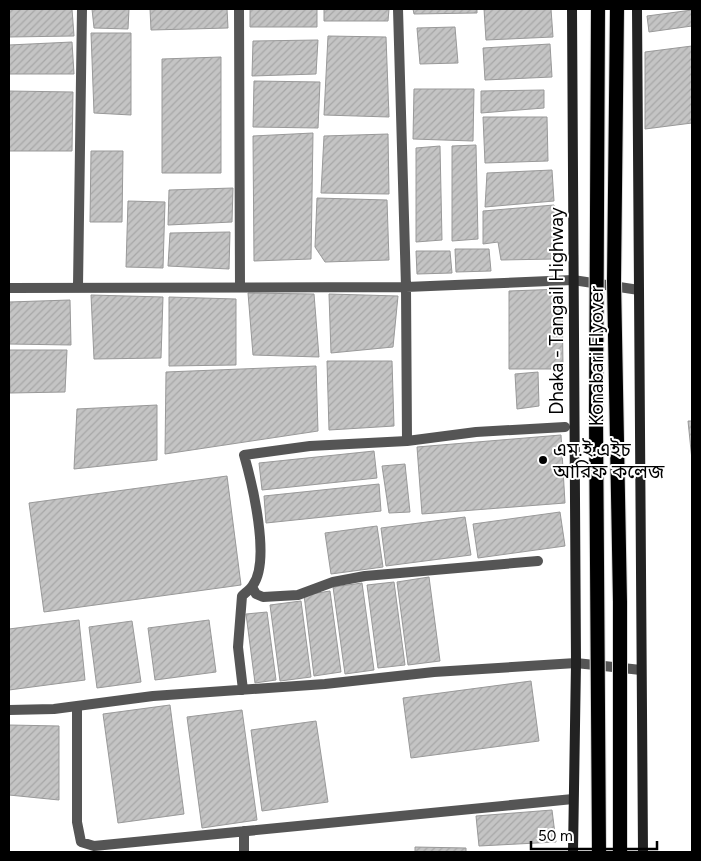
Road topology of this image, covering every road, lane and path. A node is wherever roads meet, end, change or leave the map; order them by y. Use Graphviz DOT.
graph roads {
  1 [pos="82,9"];
  2 [pos="239,9"];
  3 [pos="398,9"];
  4 [pos="572,9"];
  5 [pos="598,9"];
  6 [pos="617,9"];
  7 [pos="637,9"];
  8 [pos="573,280"];
  9 [pos="78,286"];
  10 [pos="240,287"];
  11 [pos="406,287"];
  12 [pos="9,288"];
  13 [pos="639,290"];
  14 [pos="565,426"];
  15 [pos="407,441"];
  16 [pos="538,560"];
  17 [pos="252,587"];
  18 [pos="576,663"];
  19 [pos="641,670"];
  20 [pos="243,690"];
  21 [pos="77,706"];
  22 [pos="9,710"];
  23 [pos="573,799"];
  24 [pos="244,831"];
  25 [pos="81,847"];
  26 [pos="244,852"];
  27 [pos="573,852"];
  28 [pos="599,852"];
  29 [pos="620,852"];
  30 [pos="643,852"];
  1 -- 9 [label="street"];
  2 -- 10 [label="street"];
  3 -- 11 [label="street"];
  4 -- 8 [label="main road, Dhaka - Tangail Highway"];
  5 -- 28 [label="highway, Konabari Flyover, bridge"];
  6 -- 29 [label="highway, Konabari Flyover, bridge"];
  7 -- 13 [label="main road"];
  8 -- 11 [label="street"];
  8 -- 13 [label="street"];
  8 -- 18 [label="main road, Dhaka - Tangail Highway"];
  9 -- 10 [label="street"];
  9 -- 12 [label="street"];
  10 -- 11 [label="street"];
  11 -- 15 [label="street"];
  13 -- 19 [label="main road"];
  14 -- 15 [label="street"];
  15 -- 17 [label="street"];
  16 -- 17 [label="street"];
  17 -- 20 [label="street"];
  18 -- 19 [label="street"];
  18 -- 20 [label="street"];
  18 -- 23 [label="main road, Dhaka - Tangail Highway"];
  19 -- 30 [label="main road"];
  20 -- 21 [label="street"];
  21 -- 22 [label="street"];
  21 -- 25 [label="street"];
  23 -- 24 [label="street"];
  23 -- 27 [label="main road, Dhaka - Tangail Highway"];
  24 -- 25 [label="street"];
  24 -- 26 [label="street"];
}
